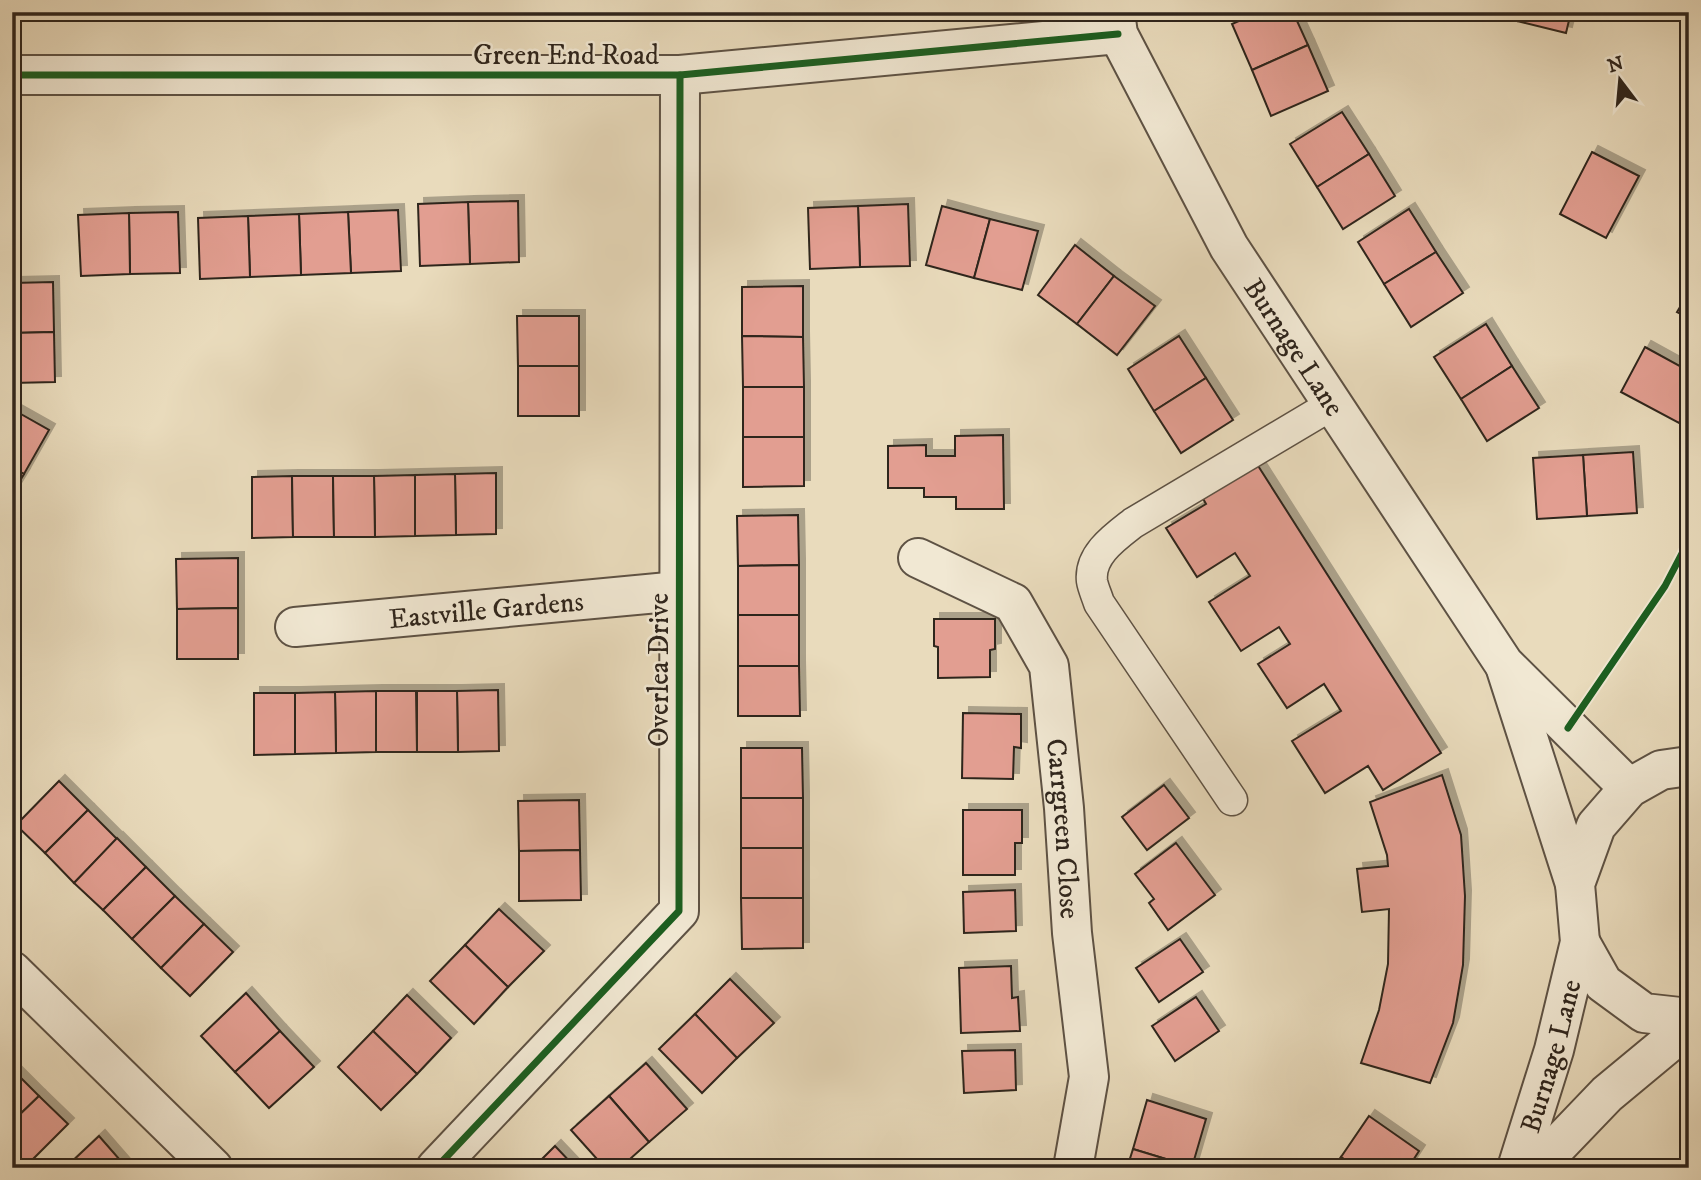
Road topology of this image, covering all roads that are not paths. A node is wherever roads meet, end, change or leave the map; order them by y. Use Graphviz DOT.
graph roads {
  1 [pos="1116,23"];
  2 [pos="12,75"];
  3 [pos="680,75"];
  4 [pos="1333,404"];
  5 [pos="918,558"];
  6 [pos="679,591"];
  7 [pos="295,627"];
  8 [pos="1504,664"];
  9 [pos="1689,766"];
  10 [pos="1629,788"];
  11 [pos="1232,800"];
  12 [pos="1575,884"];
  13 [pos="1580,942"];
  14 [pos="12,971"];
  15 [pos="1689,1018"];
  16 [pos="1689,1026"];
  17 [pos="213,1168"];
  18 [pos="436,1168"];
  19 [pos="1073,1168"];
  20 [pos="1517,1168"];
  21 [pos="1536,1168"];
  1 -- 3 [label="street, Green End Road"];
  1 -- 4 [label="street, Burnage Lane"];
  2 -- 3 [label="street, Green End Road"];
  3 -- 6 [label="street, Overlea Drive"];
  4 -- 8 [label="street, Burnage Lane"];
  4 -- 11 [label="lane"];
  5 -- 19 [label="street, Carrgreen Close"];
  6 -- 7 [label="street, Eastville Gardens"];
  6 -- 18 [label="street, Overlea Drive"];
  8 -- 10 [label="street"];
  8 -- 12 [label="street"];
  9 -- 10 [label="street, Burnage Lane"];
  10 -- 12 [label="street, Burnage Lane"];
  12 -- 13 [label="street, Burnage Lane"];
  13 -- 15 [label="street, Burnage Lane"];
  13 -- 20 [label="street, Burnage Lane"];
  14 -- 17 [label="street"];
  16 -- 21 [label="street, Burnage Lane"];
}
